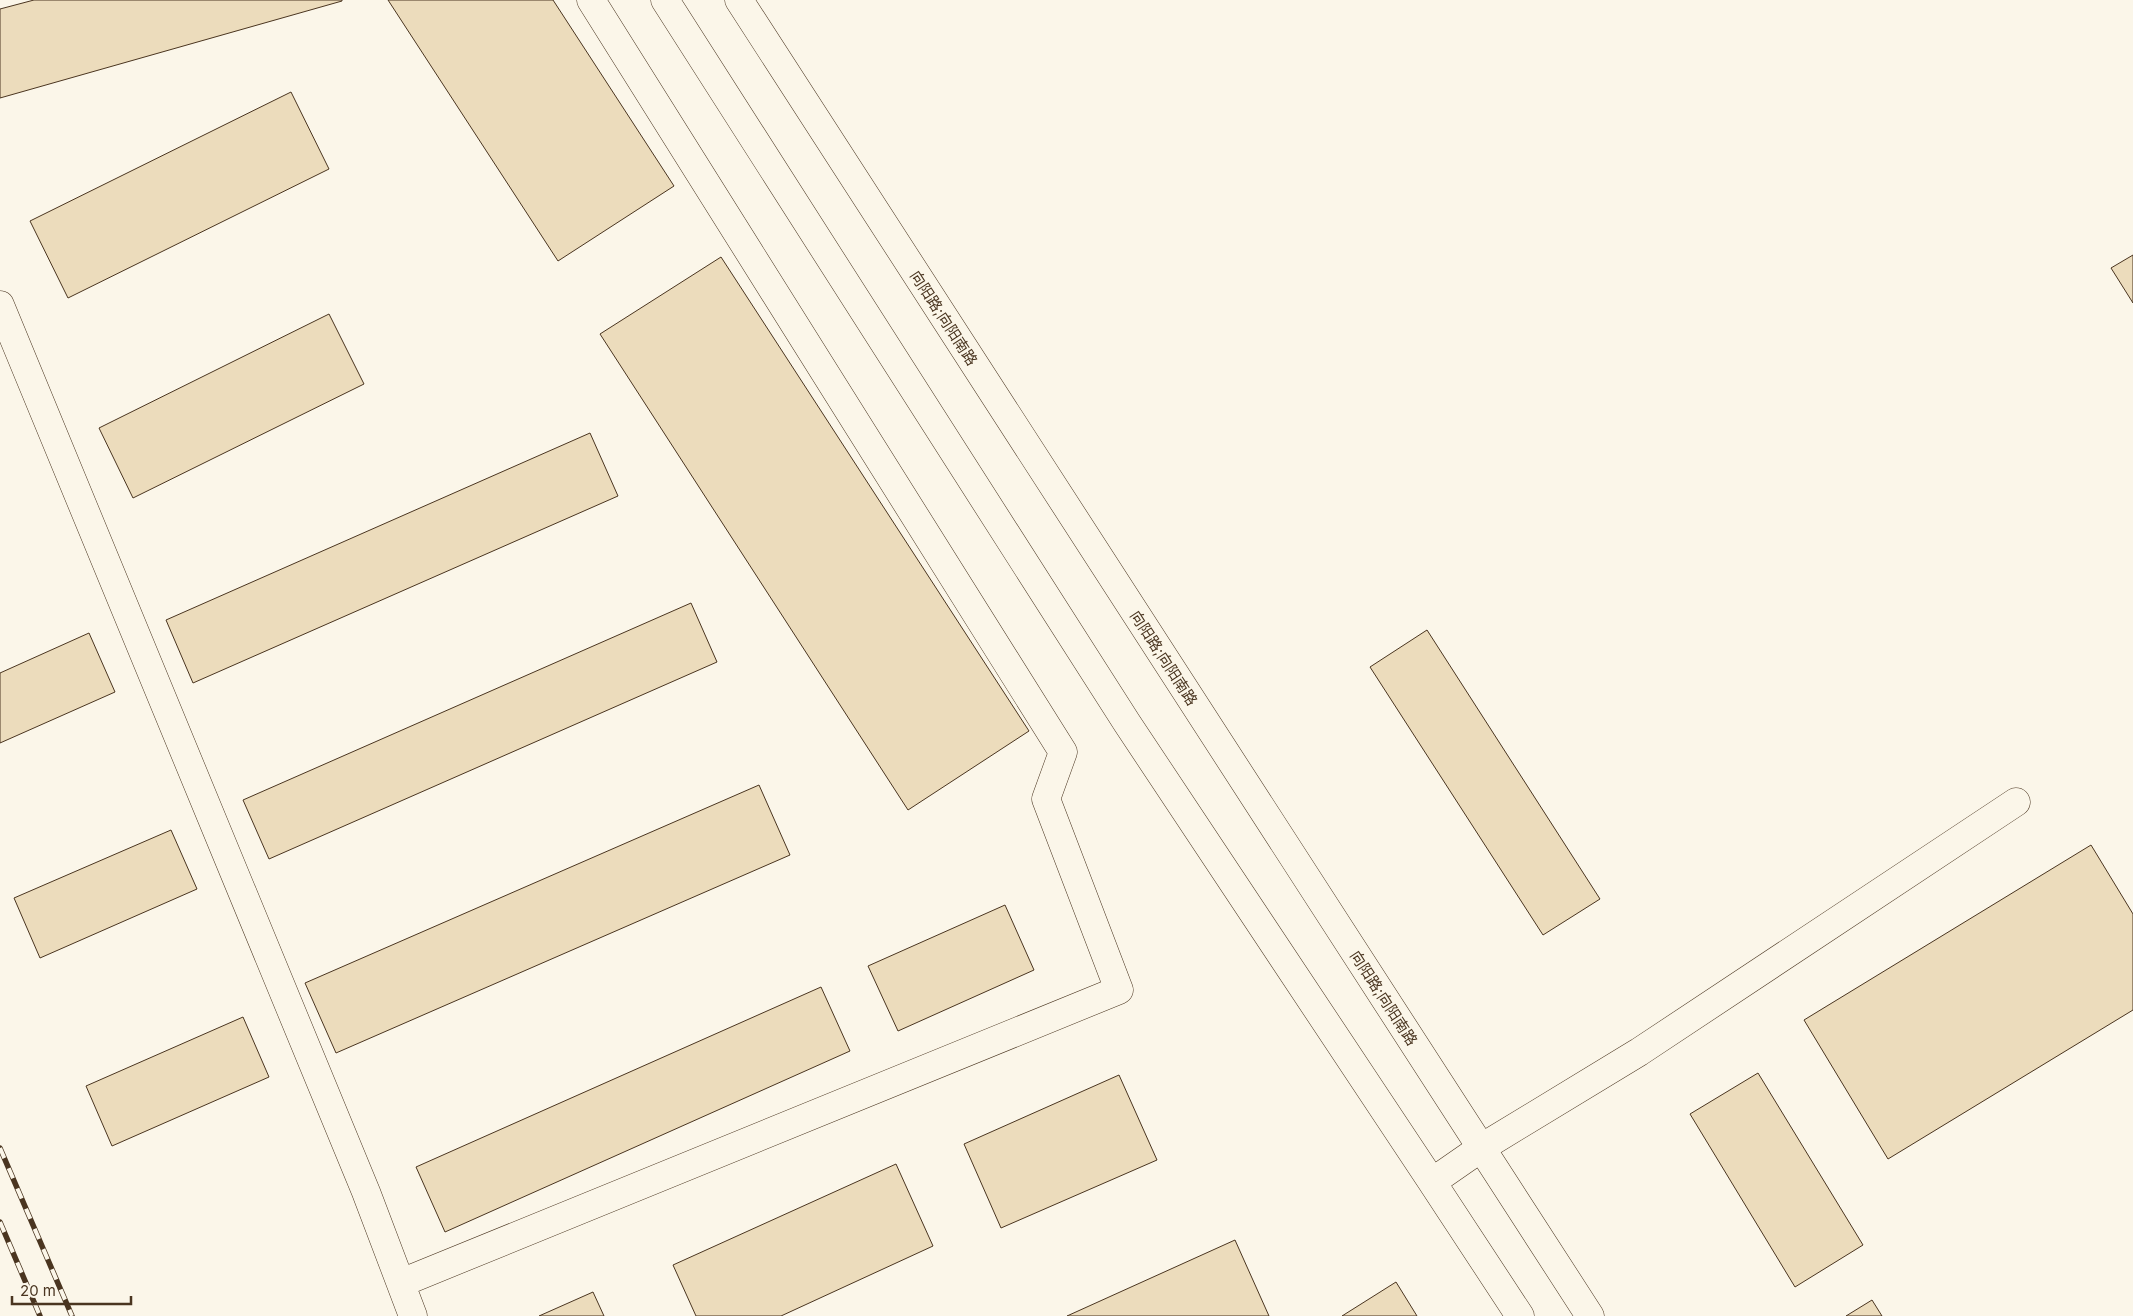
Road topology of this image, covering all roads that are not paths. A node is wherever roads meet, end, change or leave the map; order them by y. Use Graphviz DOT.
graph roads {
  1 [pos="591,0"];
  2 [pos="665,0"];
  3 [pos="739,0"];
  4 [pos="0,305"];
  5 [pos="2016,802"];
  6 [pos="1481,1148"];
  7 [pos="1432,1182"];
  8 [pos="400,1283"];
  9 [pos="413,1316"];
  10 [pos="1520,1316"];
  11 [pos="1590,1316"];
  1 -- 8 [label="street"];
  2 -- 7 [label="street"];
  3 -- 6 [label="street, 向阳路;向阳南路"];
  4 -- 8 [label="street"];
  5 -- 6 [label="street"];
  6 -- 7 [label="street"];
  6 -- 11 [label="street, 向阳路;向阳南路"];
  7 -- 10 [label="street"];
  8 -- 9 [label="street"];
}
